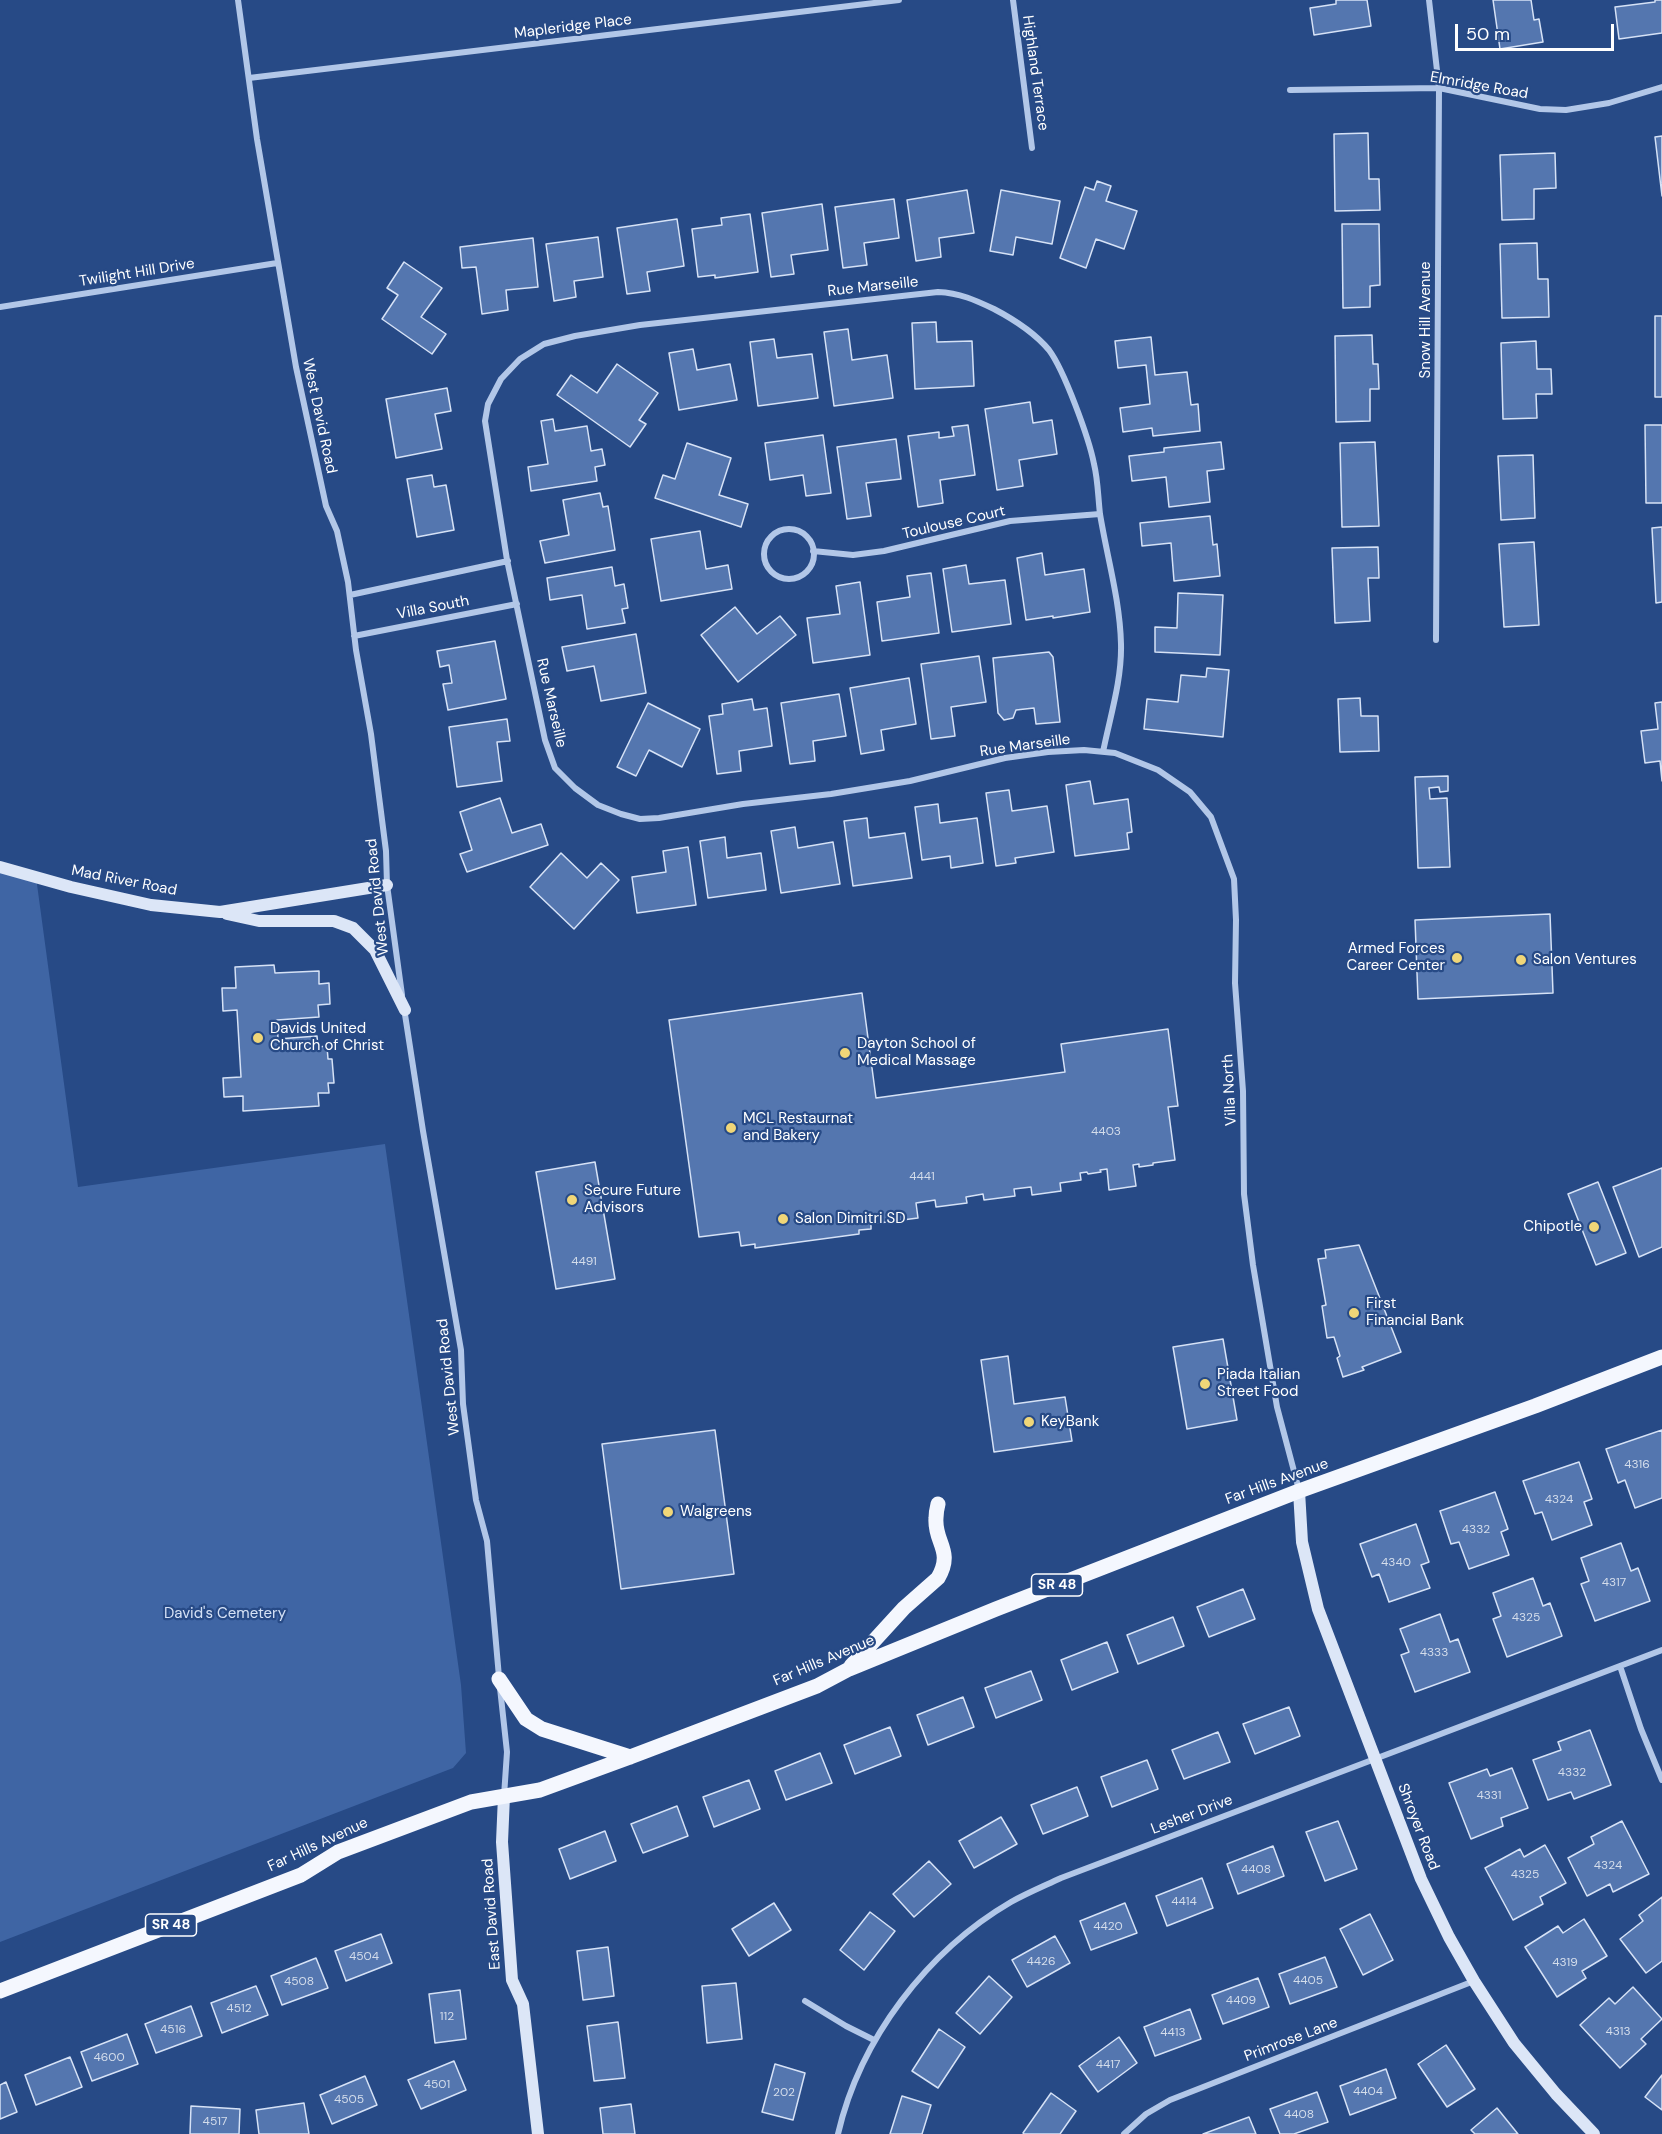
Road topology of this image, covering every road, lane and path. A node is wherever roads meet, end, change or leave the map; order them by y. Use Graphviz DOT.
graph roads {
  1 [pos="238,0"];
  2 [pos="900,0"];
  3 [pos="1013,0"];
  4 [pos="1430,0"];
  5 [pos="249,78"];
  6 [pos="1662,87"];
  7 [pos="1439,88"];
  8 [pos="1290,90"];
  9 [pos="1032,148"];
  10 [pos="278,263"];
  11 [pos="0,307"];
  12 [pos="1100,514"];
  13 [pos="813,551"];
  14 [pos="508,561"];
  15 [pos="350,595"];
  16 [pos="517,604"];
  17 [pos="354,636"];
  18 [pos="1436,640"];
  19 [pos="1103,752"];
  20 [pos="0,867"];
  21 [pos="387,885"];
  22 [pos="220,912"];
  23 [pos="405,1010"];
  24 [pos="1662,1357"];
  25 [pos="1299,1491"];
  26 [pos="938,1504"];
  27 [pos="1662,1650"];
  28 [pos="1620,1666"];
  29 [pos="849,1669"];
  30 [pos="499,1679"];
  31 [pos="630,1757"];
  32 [pos="1375,1759"];
  33 [pos="1662,1780"];
  34 [pos="504,1796"];
  35 [pos="1474,1981"];
  36 [pos="0,1990"];
  37 [pos="805,2001"];
  38 [pos="874,2040"];
  39 [pos="538,2134"];
  40 [pos="838,2134"];
  41 [pos="1124,2134"];
  42 [pos="1594,2134"];
  1 -- 5 [label="street, West David Road"];
  2 -- 5 [label="street, Mapleridge Place"];
  3 -- 9 [label="street, Highland Terrace"];
  4 -- 7 [label="street, Snow Hill Avenue"];
  5 -- 10 [label="street, West David Road"];
  6 -- 7 [label="street, Elmridge Road"];
  7 -- 8 [label="street, Elmridge Road"];
  7 -- 18 [label="street, Snow Hill Avenue"];
  10 -- 11 [label="street, Twilight Hill Drive"];
  10 -- 15 [label="street, West David Road"];
  12 -- 13 [label="street, Toulouse Court"];
  12 -- 14 [label="street, Rue Marseille"];
  12 -- 19 [label="street, Rue Marseille"];
  13 -- 13 [label="street"];
  14 -- 15 [label="street, Villa South"];
  14 -- 16 [label="street, Rue Marseille"];
  15 -- 17 [label="street, West David Road"];
  16 -- 17 [label="street, Villa South"];
  16 -- 19 [label="street, Rue Marseille"];
  17 -- 21 [label="street, West David Road"];
  19 -- 25 [label="street, Villa North"];
  20 -- 22 [label="street, Mad River Road"];
  21 -- 22 [label="street, Mad River Road"];
  21 -- 23 [label="street, West David Road"];
  22 -- 23 [label="street"];
  23 -- 30 [label="street, West David Road"];
  24 -- 25 [label="main road, Far Hills Avenue / SR 48"];
  25 -- 29 [label="main road, Far Hills Avenue / SR 48"];
  25 -- 32 [label="street, Shroyer Road"];
  26 -- 29 [label="main road"];
  27 -- 28 [label="street, Lesher Drive"];
  28 -- 32 [label="street, Lesher Drive"];
  28 -- 33 [label="street"];
  29 -- 31 [label="main road, Far Hills Avenue / SR 48"];
  30 -- 31 [label="main road"];
  30 -- 34 [label="street, West David Road"];
  31 -- 34 [label="main road, Far Hills Avenue / SR 48"];
  32 -- 35 [label="street, Shroyer Road"];
  32 -- 38 [label="street, Lesher Drive"];
  34 -- 36 [label="main road, Far Hills Avenue / SR 48"];
  34 -- 39 [label="street, East David Road"];
  35 -- 41 [label="street, Primrose Lane"];
  35 -- 42 [label="street, Shroyer Road"];
  37 -- 38 [label="street"];
  38 -- 40 [label="street, Lesher Drive"];
}
